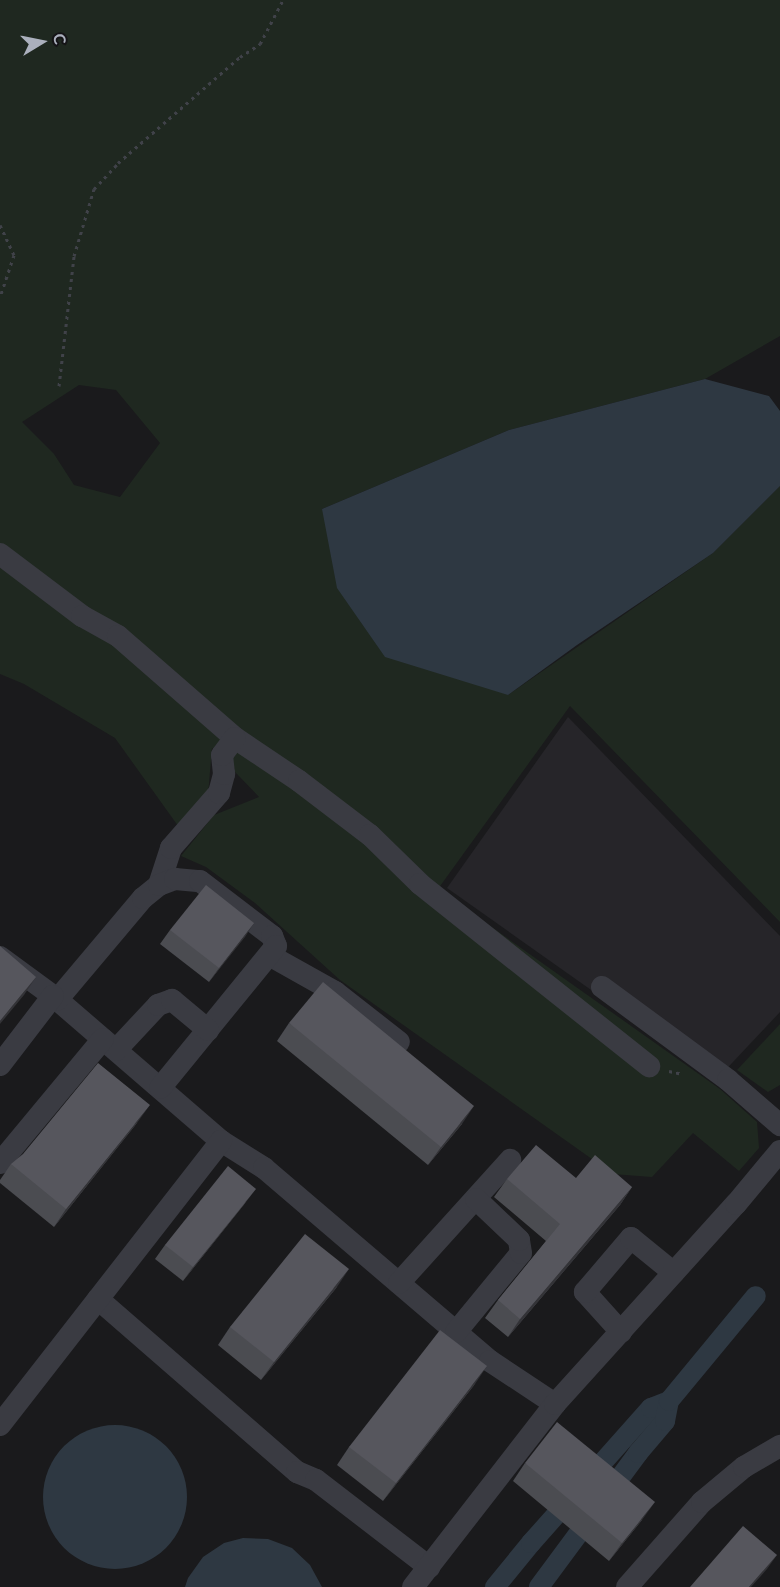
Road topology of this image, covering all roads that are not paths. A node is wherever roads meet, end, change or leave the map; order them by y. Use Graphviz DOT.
graph roads {
  1 [pos="0,554"];
  2 [pos="234,738"];
  3 [pos="159,885"];
  4 [pos="269,955"];
  5 [pos="0,957"];
  6 [pos="602,987"];
  7 [pos="55,998"];
  8 [pos="208,1030"];
  9 [pos="399,1042"];
  10 [pos="109,1044"];
  11 [pos="0,1065"];
  12 [pos="650,1066"];
  13 [pos="160,1088"];
  14 [pos="780,1125"];
  15 [pos="221,1141"];
  16 [pos="780,1151"];
  17 [pos="510,1160"];
  18 [pos="0,1164"];
  19 [pos="476,1199"];
  20 [pos="674,1273"];
  21 [pos="399,1283"];
  22 [pos="98,1299"];
  23 [pos="456,1332"];
  24 [pos="621,1332"];
  25 [pos="555,1404"];
  26 [pos="0,1425"];
  27 [pos="780,1446"];
  28 [pos="429,1567"];
  29 [pos="413,1587"];
  30 [pos="627,1587"];
  1 -- 2 [label="street"];
  2 -- 3 [label="street"];
  2 -- 12 [label="street"];
  3 -- 4 [label="street"];
  3 -- 7 [label="street"];
  4 -- 8 [label="street"];
  4 -- 9 [label="street"];
  5 -- 7 [label="street"];
  6 -- 14 [label="street"];
  7 -- 10 [label="street"];
  7 -- 11 [label="street"];
  8 -- 10 [label="street"];
  8 -- 13 [label="street"];
  10 -- 13 [label="street"];
  10 -- 18 [label="street"];
  13 -- 15 [label="street"];
  15 -- 21 [label="street"];
  15 -- 22 [label="street"];
  16 -- 20 [label="street"];
  17 -- 19 [label="street"];
  19 -- 21 [label="street"];
  19 -- 23 [label="street"];
  20 -- 24 [label="street"];
  20 -- 24 [label="street"];
  21 -- 23 [label="street"];
  22 -- 26 [label="street"];
  22 -- 28 [label="street"];
  23 -- 25 [label="street"];
  24 -- 25 [label="street"];
  25 -- 28 [label="street"];
  27 -- 30 [label="street"];
  28 -- 29 [label="street"];
}
